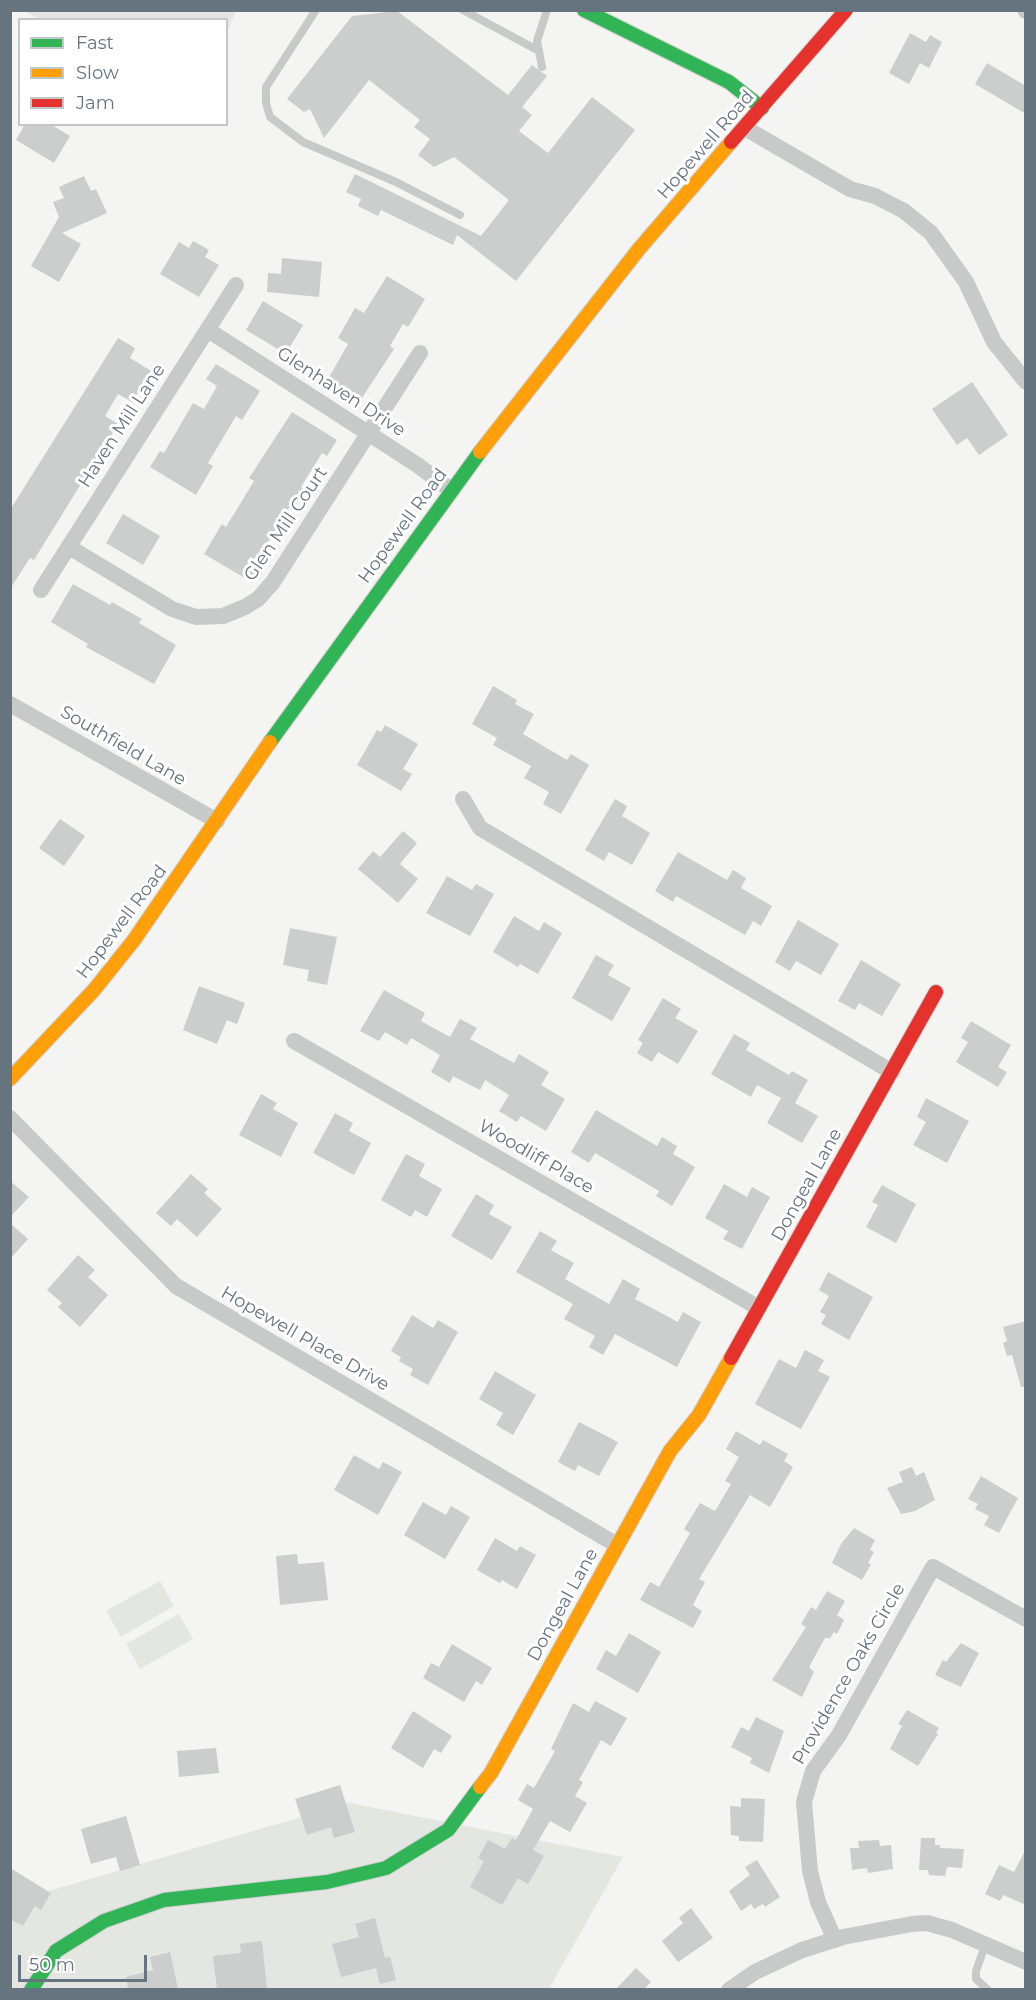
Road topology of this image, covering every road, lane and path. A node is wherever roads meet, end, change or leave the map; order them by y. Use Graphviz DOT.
graph roads {
  1 [pos="316,10"];
  2 [pos="463,10"];
  3 [pos="547,10"];
  4 [pos="584,10"];
  5 [pos="846,10"];
  6 [pos="539,51"];
  7 [pos="542,67"];
  8 [pos="762,108"];
  9 [pos="745,128"];
  10 [pos="460,215"];
  11 [pos="236,285"];
  12 [pos="207,330"];
  13 [pos="420,353"];
  14 [pos="1026,382"];
  15 [pos="369,434"];
  16 [pos="451,490"];
  17 [pos="69,547"];
  18 [pos="41,590"];
  19 [pos="10,704"];
  20 [pos="463,799"];
  21 [pos="217,821"];
  22 [pos="936,993"];
  23 [pos="294,1041"];
  24 [pos="892,1072"];
  25 [pos="10,1079"];
  26 [pos="10,1118"];
  27 [pos="759,1308"];
  28 [pos="617,1545"];
  29 [pos="1026,1619"];
  30 [pos="835,1940"];
  31 [pos="986,1942"];
  32 [pos="1026,1962"];
  33 [pos="31,1989"];
  34 [pos="729,1989"];
  35 [pos="987,1989"];
  1 -- 10 [label="lane"];
  2 -- 6 [label="lane"];
  3 -- 6 [label="lane"];
  4 -- 8 [label="street"];
  5 -- 8 [label="street, Hopewell Road"];
  6 -- 7 [label="lane"];
  8 -- 9 [label="street, Hopewell Road"];
  9 -- 14 [label="street"];
  9 -- 16 [label="street, Hopewell Road"];
  11 -- 12 [label="street, Haven Mill Lane"];
  12 -- 15 [label="street, Glenhaven Drive"];
  12 -- 17 [label="street, Haven Mill Lane"];
  13 -- 15 [label="street, Glen Mill Court"];
  15 -- 16 [label="street, Glenhaven Drive"];
  15 -- 17 [label="street, Glen Mill Court"];
  16 -- 21 [label="street, Hopewell Road"];
  17 -- 18 [label="street, Haven Mill Lane"];
  19 -- 21 [label="street, Southfield Lane"];
  20 -- 24 [label="street"];
  21 -- 25 [label="street, Hopewell Road"];
  22 -- 24 [label="street, Dongeal Lane"];
  23 -- 27 [label="street, Woodliff Place"];
  24 -- 27 [label="street, Dongeal Lane"];
  26 -- 28 [label="street, Hopewell Place Drive"];
  27 -- 28 [label="street, Dongeal Lane"];
  28 -- 33 [label="street, Dongeal Lane"];
  29 -- 30 [label="street, Providence Oaks Circle"];
  30 -- 31 [label="street"];
  30 -- 34 [label="street"];
  31 -- 32 [label="street"];
  31 -- 35 [label="lane"];
}
